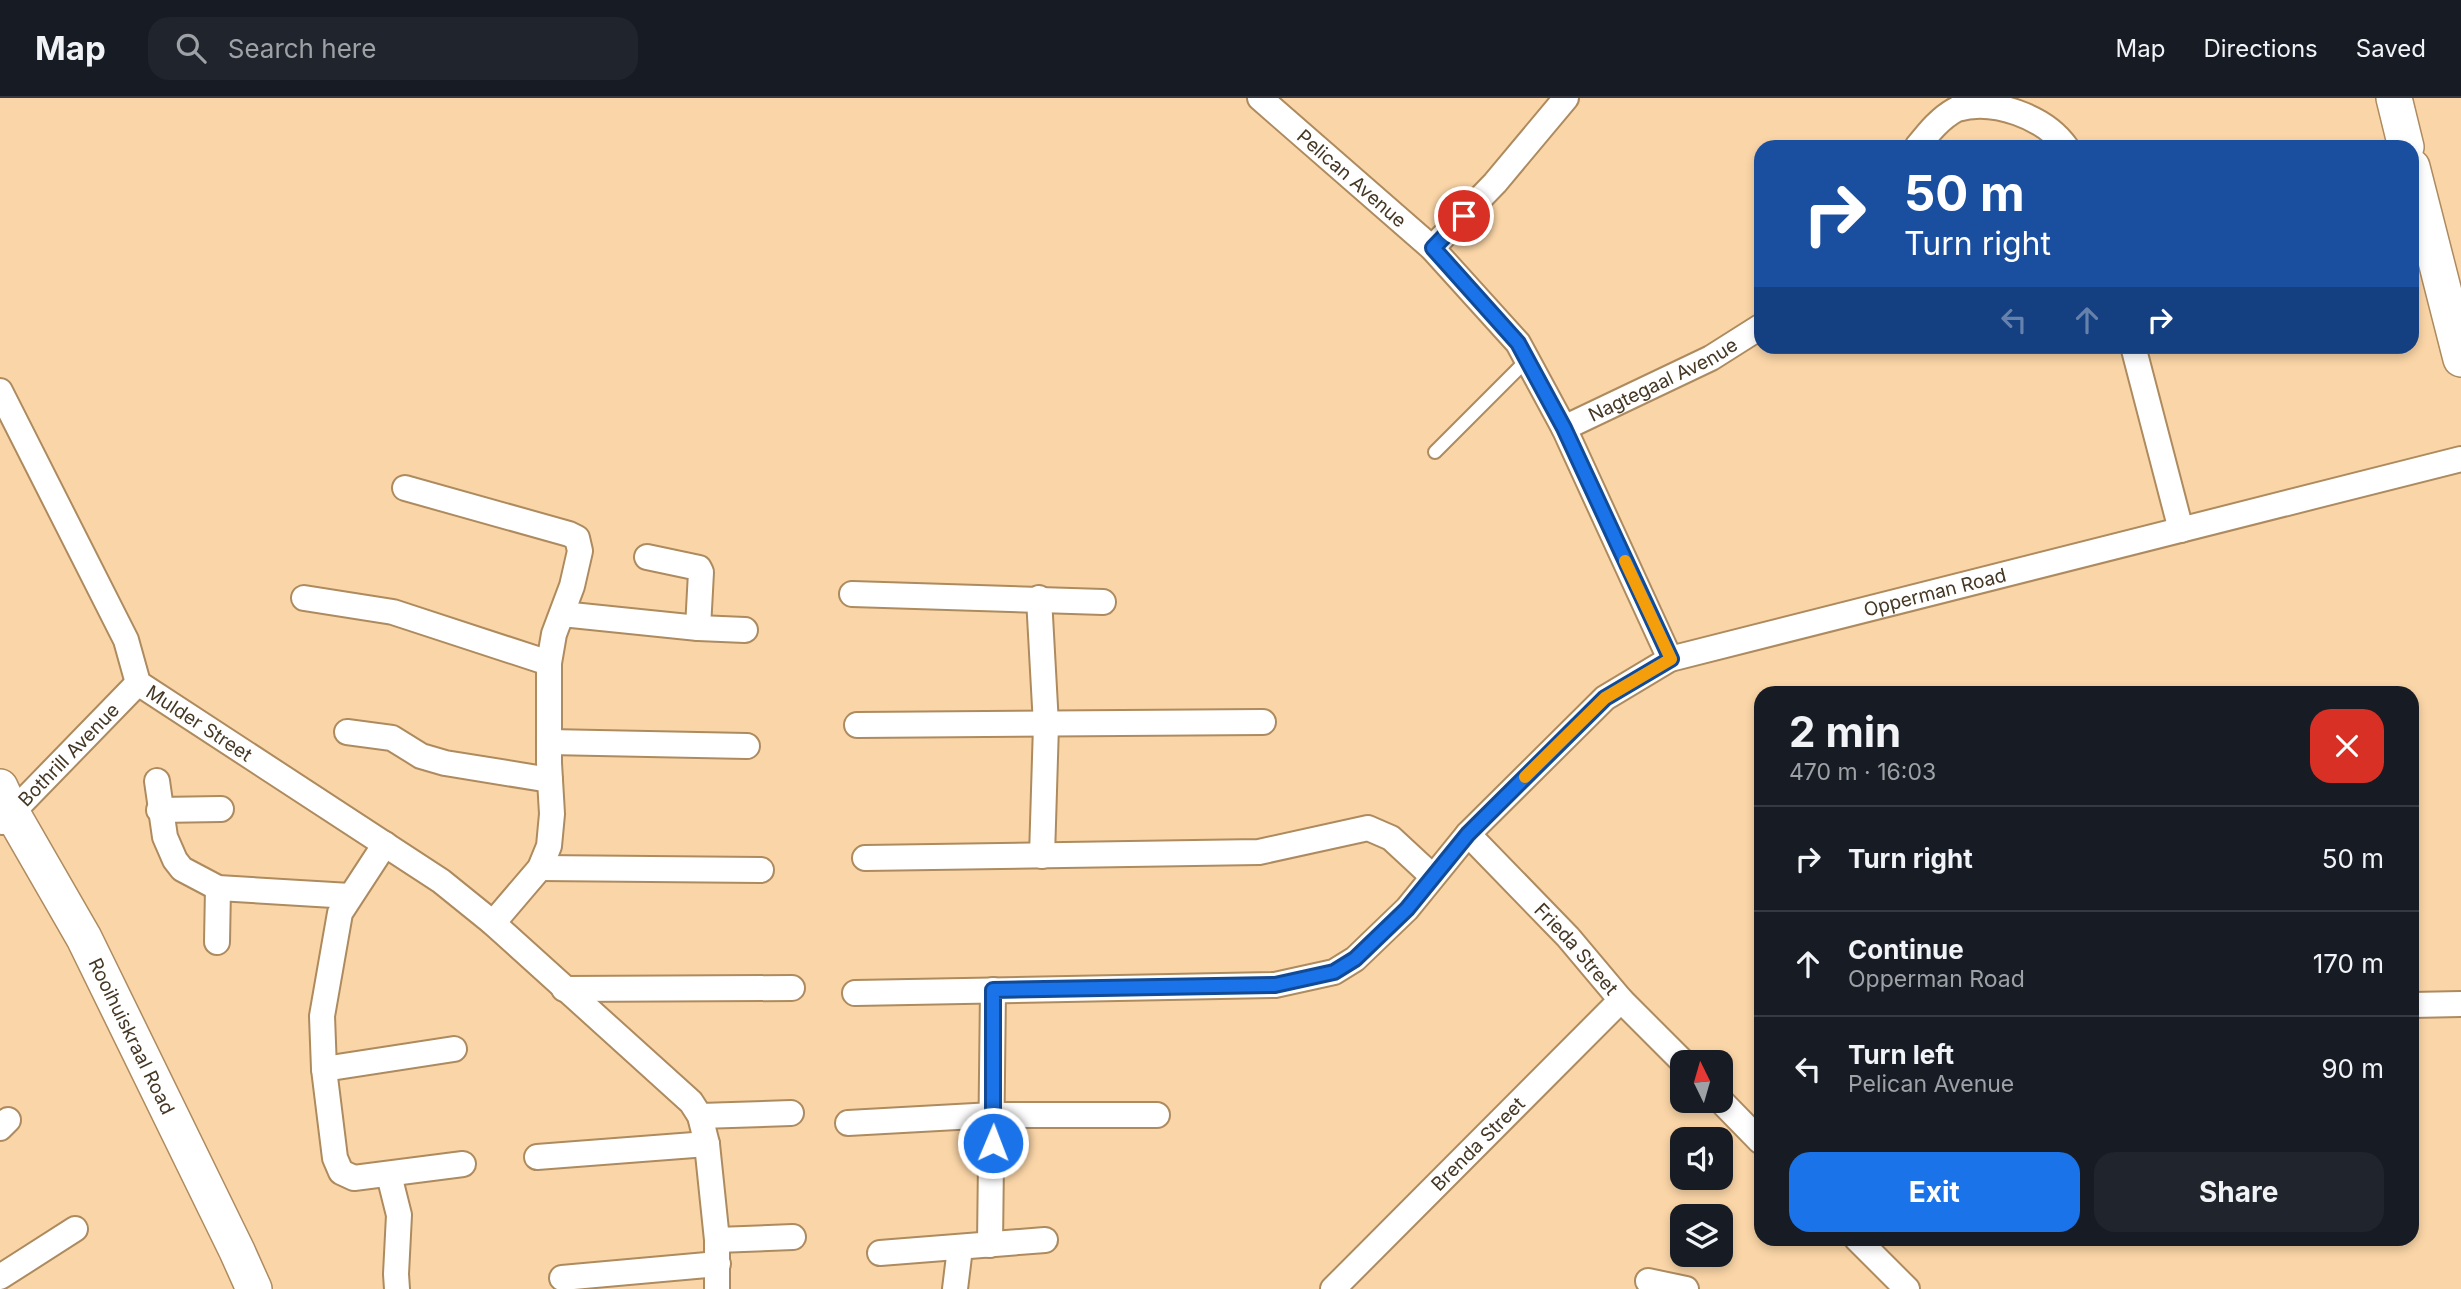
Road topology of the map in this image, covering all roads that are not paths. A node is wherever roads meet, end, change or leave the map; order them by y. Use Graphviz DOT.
graph roads {
  1 [pos="1260,98"];
  2 [pos="1566,98"];
  3 [pos="2394,98"];
  4 [pos="1923,140"];
  5 [pos="2059,140"];
  6 [pos="2404,140"];
  7 [pos="2419,194"];
  8 [pos="1433,248"];
  9 [pos="1754,331"];
  10 [pos="2135,354"];
  11 [pos="2461,359"];
  12 [pos="1527,360"];
  13 [pos="0,391"];
  14 [pos="1564,428"];
  15 [pos="1435,452"];
  16 [pos="2461,459"];
  17 [pos="405,488"];
  18 [pos="2180,530"];
  19 [pos="647,557"];
  20 [pos="852,594"];
  21 [pos="304,598"];
  22 [pos="1039,598"];
  23 [pos="1103,602"];
  24 [pos="562,614"];
  25 [pos="698,628"];
  26 [pos="745,630"];
  27 [pos="1671,659"];
  28 [pos="550,663"];
  29 [pos="138,683"];
  30 [pos="1263,722"];
  31 [pos="857,725"];
  32 [pos="1046,725"];
  33 [pos="347,732"];
  34 [pos="550,742"];
  35 [pos="747,746"];
  36 [pos="550,780"];
  37 [pos="157,781"];
  38 [pos="4,808"];
  39 [pos="221,809"];
  40 [pos="159,810"];
  41 [pos="1468,834"];
  42 [pos="385,844"];
  43 [pos="1042,856"];
  44 [pos="865,858"];
  45 [pos="540,868"];
  46 [pos="761,870"];
  47 [pos="1432,876"];
  48 [pos="218,888"];
  49 [pos="350,896"];
  50 [pos="493,923"];
  51 [pos="217,942"];
  52 [pos="792,988"];
  53 [pos="564,989"];
  54 [pos="993,990"];
  55 [pos="855,993"];
  56 [pos="1621,1000"];
  57 [pos="2461,1004"];
  58 [pos="2419,1005"];
  59 [pos="454,1049"];
  60 [pos="1671,1050"];
  61 [pos="324,1069"];
  62 [pos="791,1113"];
  63 [pos="1733,1113"];
  64 [pos="993,1115"];
  65 [pos="1157,1115"];
  66 [pos="700,1116"];
  67 [pos="848,1123"];
  68 [pos="1754,1135"];
  69 [pos="707,1144"];
  70 [pos="537,1157"];
  71 [pos="463,1164"];
  72 [pos="389,1175"];
  73 [pos="75,1230"];
  74 [pos="793,1237"];
  75 [pos="1045,1240"];
  76 [pos="990,1245"];
  77 [pos="1864,1246"];
  78 [pos="960,1248"];
  79 [pos="718,1252"];
  80 [pos="880,1253"];
  81 [pos="0,1277"];
  82 [pos="562,1278"];
  83 [pos="1648,1281"];
  84 [pos="254,1289"];
  85 [pos="397,1289"];
  86 [pos="717,1289"];
  87 [pos="955,1289"];
  88 [pos="1333,1289"];
  89 [pos="1686,1289"];
  90 [pos="1907,1289"];
  1 -- 8 [label="street, Pelican Avenue"];
  2 -- 8 [label="street"];
  3 -- 6 [label="main road"];
  4 -- 5 [label="street"];
  7 -- 11 [label="main road"];
  8 -- 12 [label="street, Pelican Avenue"];
  9 -- 14 [label="street, Nagtegaal Avenue"];
  10 -- 18 [label="street"];
  12 -- 14 [label="street, Pelican Avenue"];
  12 -- 15 [label="lane"];
  13 -- 29 [label="street, Mulder Street"];
  14 -- 27 [label="street, Pelican Avenue"];
  16 -- 18 [label="street, Opperman Road"];
  17 -- 24 [label="street"];
  18 -- 27 [label="street, Opperman Road"];
  19 -- 25 [label="street"];
  20 -- 22 [label="street"];
  21 -- 28 [label="street"];
  22 -- 23 [label="street"];
  22 -- 32 [label="street"];
  24 -- 25 [label="street"];
  24 -- 28 [label="street"];
  25 -- 26 [label="street"];
  27 -- 41 [label="street, Opperman Road"];
  28 -- 34 [label="street"];
  29 -- 38 [label="street, Bothrill Avenue"];
  29 -- 42 [label="street, Mulder Street"];
  30 -- 32 [label="street"];
  31 -- 32 [label="street"];
  32 -- 43 [label="street"];
  33 -- 36 [label="street"];
  34 -- 35 [label="street"];
  34 -- 36 [label="street"];
  36 -- 45 [label="street"];
  37 -- 40 [label="street"];
  38 -- 84 [label="main road, Rooihuiskraal Road"];
  39 -- 40 [label="street"];
  40 -- 48 [label="street"];
  41 -- 47 [label="street, Opperman Road"];
  41 -- 56 [label="street, Frieda Street"];
  42 -- 49 [label="street"];
  42 -- 50 [label="street, Mulder Street"];
  43 -- 44 [label="street"];
  43 -- 47 [label="street"];
  45 -- 46 [label="street"];
  45 -- 50 [label="street"];
  47 -- 54 [label="street, Opperman Road"];
  48 -- 49 [label="street"];
  48 -- 51 [label="street"];
  49 -- 61 [label="street"];
  50 -- 53 [label="street, Mulder Street"];
  52 -- 53 [label="street"];
  53 -- 66 [label="street, Mulder Street"];
  54 -- 55 [label="street, Opperman Road"];
  54 -- 64 [label="street"];
  56 -- 60 [label="street, Frieda Street"];
  56 -- 88 [label="street, Brenda Street"];
  57 -- 58 [label="street"];
  59 -- 61 [label="street"];
  61 -- 72 [label="street"];
  62 -- 66 [label="street"];
  63 -- 68 [label="street"];
  64 -- 65 [label="street"];
  64 -- 67 [label="street"];
  64 -- 76 [label="street"];
  66 -- 69 [label="street"];
  69 -- 70 [label="street"];
  69 -- 79 [label="street"];
  71 -- 72 [label="street"];
  72 -- 85 [label="street"];
  73 -- 81 [label="street"];
  74 -- 79 [label="street"];
  75 -- 76 [label="street"];
  76 -- 78 [label="street"];
  77 -- 90 [label="street"];
  78 -- 80 [label="street"];
  78 -- 87 [label="street"];
  79 -- 82 [label="street"];
  79 -- 86 [label="street"];
  83 -- 89 [label="street"];
}
